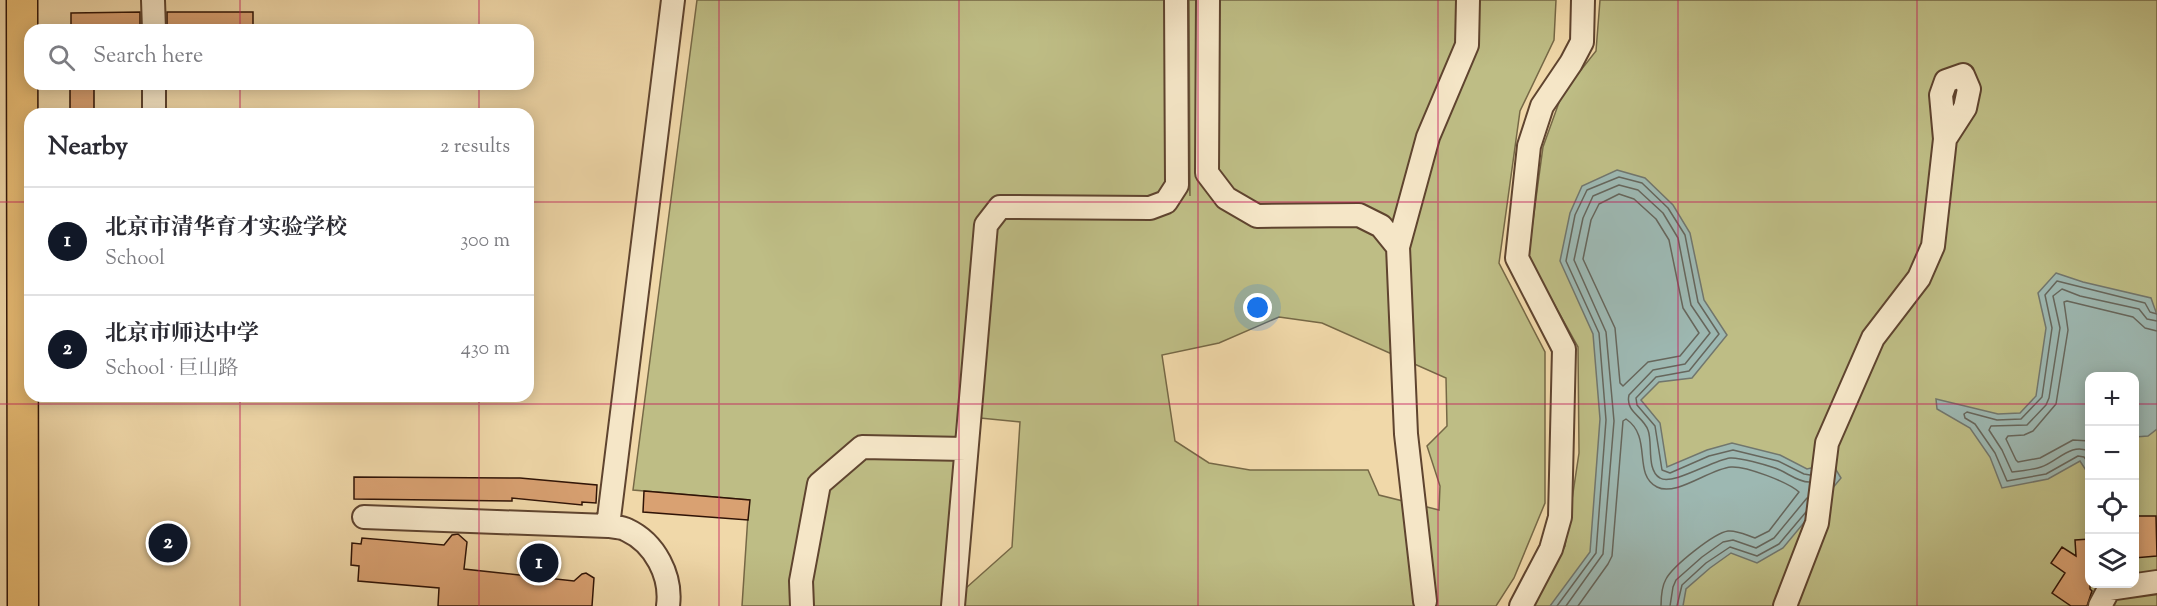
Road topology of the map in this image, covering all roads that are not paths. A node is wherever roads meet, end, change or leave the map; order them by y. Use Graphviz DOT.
graph roads {
  1 [pos="22,0"];
  2 [pos="153,0"];
  3 [pos="673,0"];
  4 [pos="1176,0"];
  5 [pos="1208,0"];
  6 [pos="1468,0"];
  7 [pos="1583,0"];
  8 [pos="154,24"];
  9 [pos="154,90"];
  10 [pos="154,108"];
  11 [pos="1945,139"];
  12 [pos="1398,247"];
  13 [pos="966,449"];
  14 [pos="363,517"];
  15 [pos="608,526"];
  16 [pos="2157,582"];
  17 [pos="1427,604"];
  18 [pos="23,606"];
  19 [pos="668,606"];
  20 [pos="802,606"];
  21 [pos="953,606"];
  22 [pos="1521,606"];
  23 [pos="1785,606"];
  24 [pos="2100,606"];
  1 -- 18 [label="main road"];
  2 -- 8 [label="street"];
  3 -- 15 [label="street"];
  4 -- 13 [label="street"];
  5 -- 12 [label="street"];
  6 -- 12 [label="street"];
  7 -- 22 [label="street"];
  9 -- 10 [label="street"];
  11 -- 23 [label="street"];
  12 -- 17 [label="street"];
  13 -- 20 [label="street"];
  13 -- 21 [label="street"];
  14 -- 15 [label="street"];
  15 -- 19 [label="street"];
  16 -- 24 [label="street"];
}
